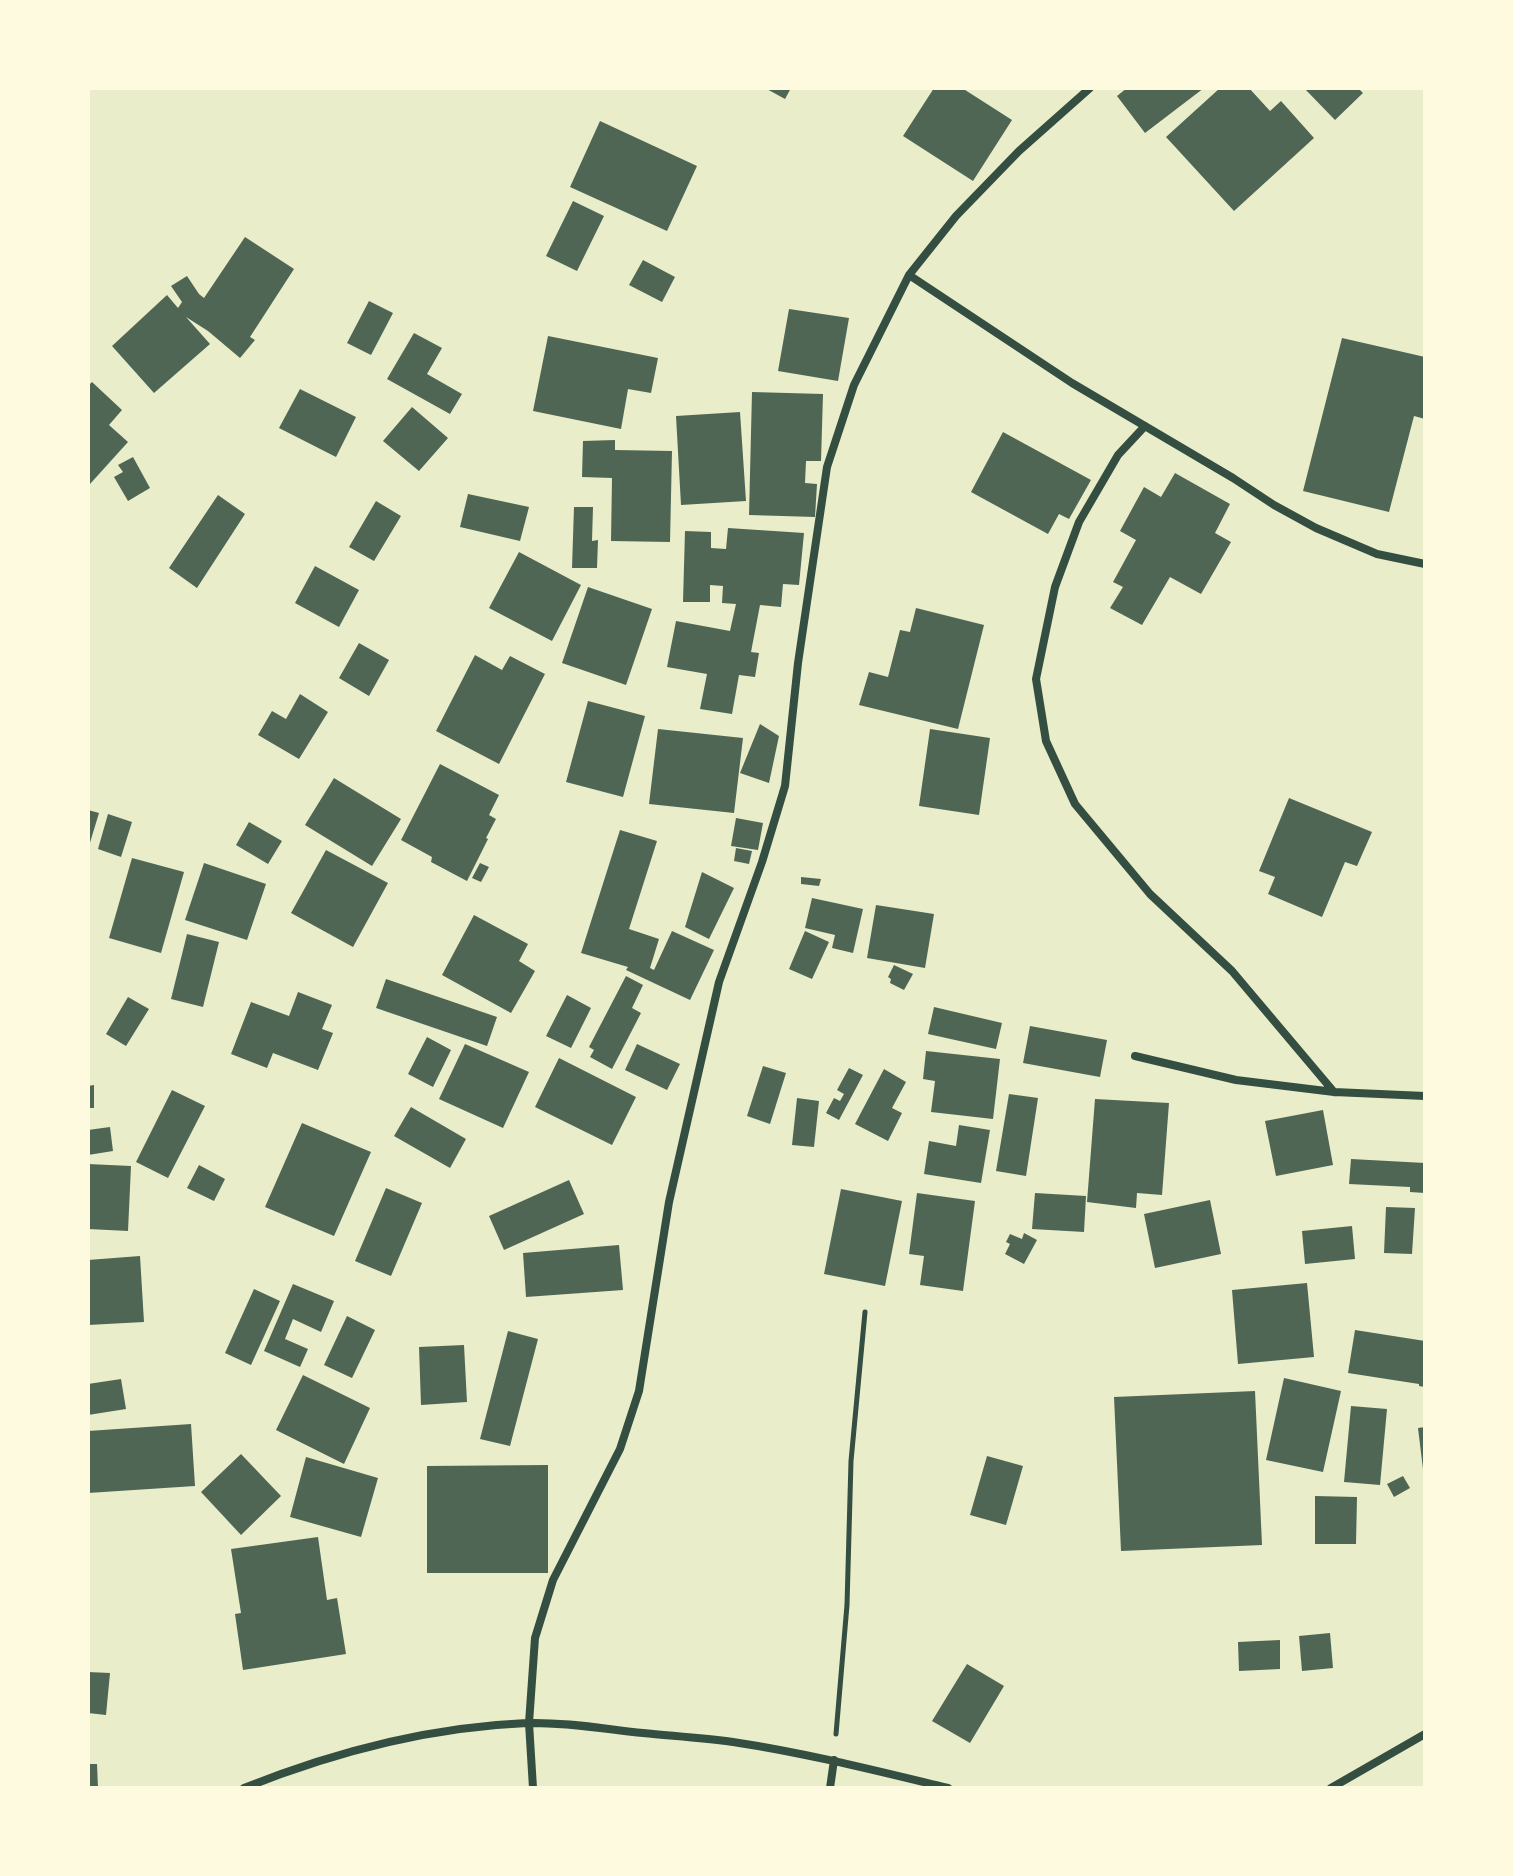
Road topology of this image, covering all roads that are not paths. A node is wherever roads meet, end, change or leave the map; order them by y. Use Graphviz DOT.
graph roads {
  1 [pos="1090,88"];
  2 [pos="909,275"];
  3 [pos="1145,426"];
  4 [pos="1425,564"];
  5 [pos="1135,1056"];
  6 [pos="1334,1092"];
  7 [pos="1425,1096"];
  8 [pos="529,1723"];
  9 [pos="1425,1734"];
  10 [pos="834,1760"];
  11 [pos="244,1788"];
  12 [pos="533,1788"];
  13 [pos="830,1788"];
  14 [pos="948,1788"];
  15 [pos="1331,1788"];
  1 -- 2 [label="street"];
  2 -- 3 [label="street"];
  2 -- 8 [label="street"];
  3 -- 4 [label="street"];
  3 -- 6 [label="street"];
  5 -- 6 [label="street"];
  6 -- 7 [label="street"];
  8 -- 10 [label="street"];
  8 -- 11 [label="street"];
  8 -- 12 [label="street"];
  9 -- 15 [label="street"];
  10 -- 13 [label="street"];
  10 -- 14 [label="street"];
}
